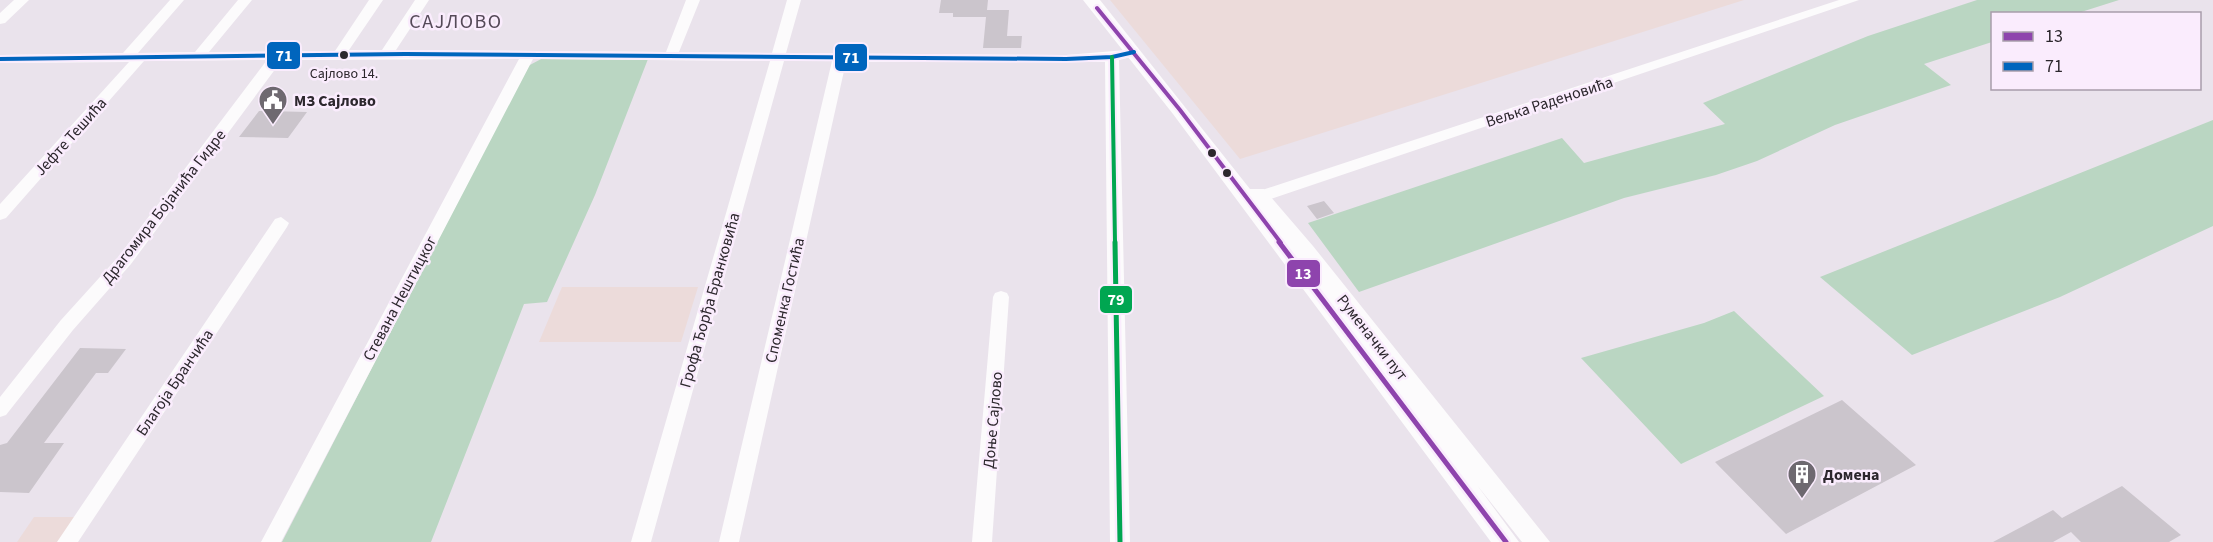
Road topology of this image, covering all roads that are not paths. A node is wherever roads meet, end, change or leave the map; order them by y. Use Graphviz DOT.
graph roads {
  1 [pos="22,0"];
  2 [pos="177,0"];
  3 [pos="245,0"];
  4 [pos="376,0"];
  5 [pos="422,0"];
  6 [pos="693,0"];
  7 [pos="794,0"];
  8 [pos="1091,0"];
  9 [pos="1852,0"];
  10 [pos="0,20"];
  11 [pos="1134,52"];
  12 [pos="278,55"];
  13 [pos="339,55"];
  14 [pos="386,55"];
  15 [pos="528,55"];
  16 [pos="199,56"];
  17 [pos="671,56"];
  18 [pos="1112,57"];
  19 [pos="133,58"];
  20 [pos="776,58"];
  21 [pos="840,58"];
  22 [pos="0,59"];
  23 [pos="1253,199"];
  24 [pos="0,214"];
  25 [pos="281,223"];
  26 [pos="1293,249"];
  27 [pos="1001,297"];
  28 [pos="0,410"];
  29 [pos="67,542"];
  30 [pos="271,542"];
  31 [pos="641,542"];
  32 [pos="729,542"];
  33 [pos="982,542"];
  34 [pos="1120,542"];
  35 [pos="1506,542"];
  36 [pos="1537,542"];
  1 -- 10 [label="street"];
  2 -- 19 [label="street, Јефте Тешића"];
  3 -- 16 [label="street"];
  4 -- 13 [label="street"];
  5 -- 14 [label="street"];
  6 -- 17 [label="street"];
  7 -- 20 [label="street, Грофа Ђорђа Бранковића"];
  8 -- 11 [label="main road, Руменачки пут"];
  9 -- 23 [label="street, Вељка Раденовића"];
  11 -- 18 [label="street"];
  11 -- 23 [label="main road, Руменачки пут"];
  12 -- 13 [label="street"];
  12 -- 16 [label="street"];
  12 -- 28 [label="street, Драгомира Бојанића Гидре"];
  13 -- 14 [label="street"];
  14 -- 15 [label="street"];
  15 -- 17 [label="street"];
  15 -- 30 [label="street, Стевана Нештицког"];
  16 -- 19 [label="street"];
  17 -- 20 [label="street"];
  18 -- 21 [label="street"];
  18 -- 34 [label="street"];
  19 -- 22 [label="street"];
  19 -- 24 [label="street, Јефте Тешића"];
  20 -- 21 [label="street"];
  20 -- 31 [label="street, Грофа Ђорђа Бранковића"];
  21 -- 32 [label="street, Споменка Гостића"];
  23 -- 26 [label="main road, Руменачки пут"];
  25 -- 29 [label="street, Благоја Бранчића"];
  26 -- 35 [label="main road, Руменачки пут"];
  26 -- 36 [label="main road, Руменачки пут"];
  27 -- 33 [label="street, Доње Сајлово"];
}
